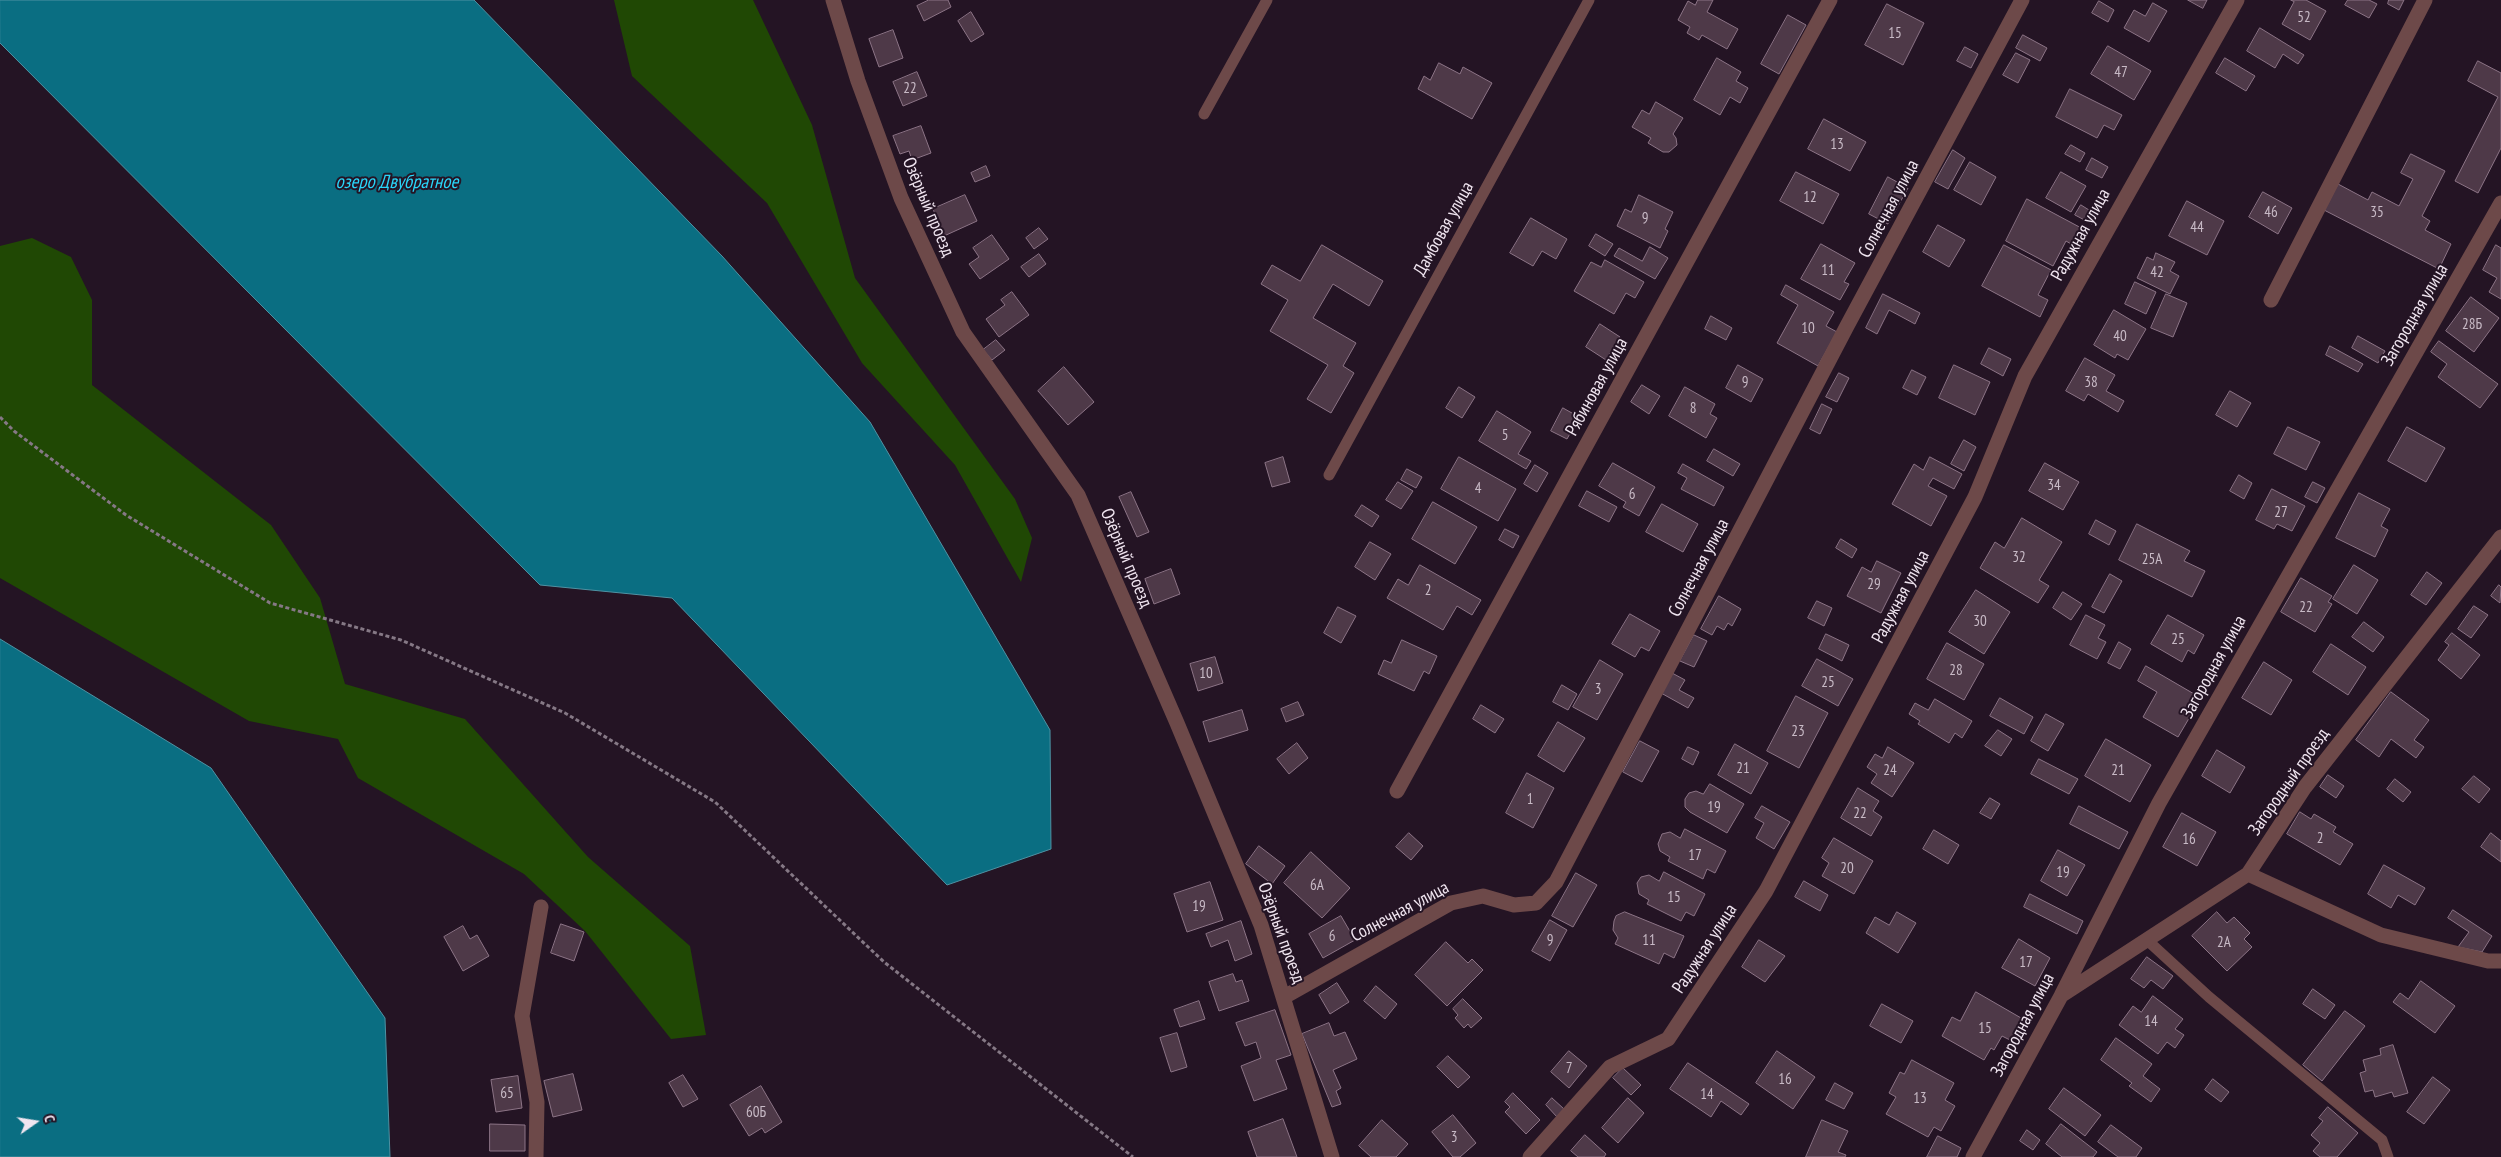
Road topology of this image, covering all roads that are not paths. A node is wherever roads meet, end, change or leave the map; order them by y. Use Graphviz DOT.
graph roads {
  1 [pos="834,0"];
  2 [pos="1267,0"];
  3 [pos="1588,0"];
  4 [pos="1830,0"];
  5 [pos="2022,0"];
  6 [pos="2237,0"];
  7 [pos="2425,0"];
  8 [pos="1204,114"];
  9 [pos="2501,203"];
  10 [pos="2271,300"];
  11 [pos="1329,475"];
  12 [pos="2501,537"];
  13 [pos="1397,791"];
  14 [pos="2248,874"];
  15 [pos="541,907"];
  16 [pos="2147,940"];
  17 [pos="2501,961"];
  18 [pos="2061,996"];
  19 [pos="1284,997"];
  20 [pos="536,1157"];
  21 [pos="1332,1157"];
  22 [pos="1530,1157"];
  23 [pos="1973,1157"];
  24 [pos="2388,1157"];
  1 -- 19 [label="street, Озёрный проезд"];
  2 -- 8 [label="lane"];
  3 -- 11 [label="lane, Дамбовая улица"];
  4 -- 13 [label="street, Рябиновая улица"];
  5 -- 19 [label="street, Солнечная улица"];
  6 -- 22 [label="street, Радужная улица"];
  7 -- 10 [label="street"];
  9 -- 18 [label="street, Загородная улица"];
  12 -- 14 [label="street, Загородный проезд"];
  14 -- 16 [label="street, Загородный проезд"];
  14 -- 17 [label="street"];
  15 -- 20 [label="street"];
  16 -- 18 [label="street, Загородный проезд"];
  16 -- 24 [label="lane"];
  18 -- 23 [label="street, Загородная улица"];
  19 -- 21 [label="street, Озёрный проезд"];
}
